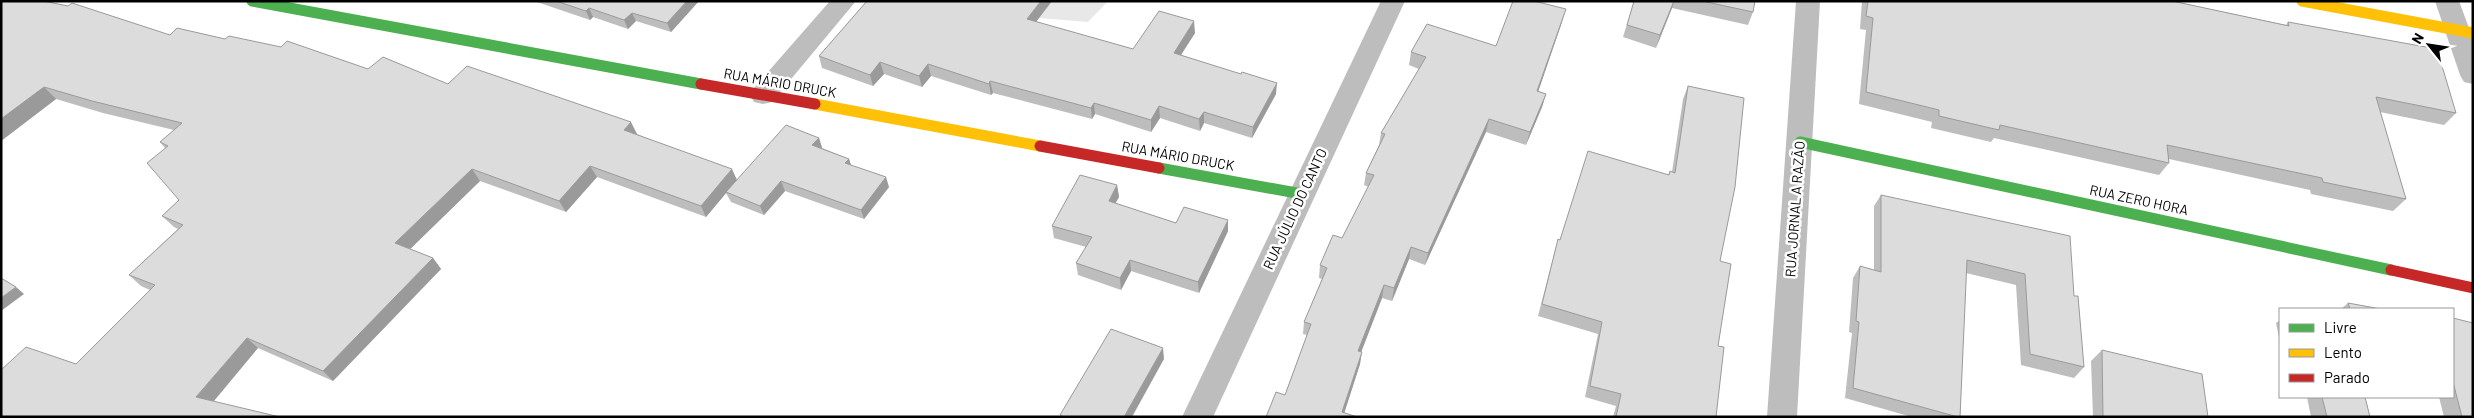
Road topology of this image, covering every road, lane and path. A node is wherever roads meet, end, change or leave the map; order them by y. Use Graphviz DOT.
graph roads {
  1 [pos="252,1"];
  2 [pos="844,1"];
  3 [pos="1393,1"];
  4 [pos="1808,1"];
  5 [pos="2302,1"];
  6 [pos="2447,1"];
  7 [pos="298,5"];
  8 [pos="2465,31"];
  9 [pos="2473,75"];
  10 [pos="763,95"];
  11 [pos="1800,142"];
  12 [pos="1302,194"];
  13 [pos="2473,288"];
  14 [pos="1197,417"];
  15 [pos="1782,417"];
  1 -- 7 [label="street, RUA MÁRIO DRUCK"];
  2 -- 10 [label="street"];
  3 -- 12 [label="street, RUA JÚLIO DO CANTO"];
  4 -- 11 [label="street, RUA JORNAL A RAZÃO"];
  5 -- 8 [label="street"];
  6 -- 8 [label="street"];
  7 -- 10 [label="street, RUA MÁRIO DRUCK"];
  8 -- 9 [label="street"];
  10 -- 12 [label="street, RUA MÁRIO DRUCK"];
  11 -- 13 [label="street, RUA ZERO HORA"];
  11 -- 15 [label="street, RUA JORNAL A RAZÃO"];
  12 -- 14 [label="street, RUA JÚLIO DO CANTO"];
}
